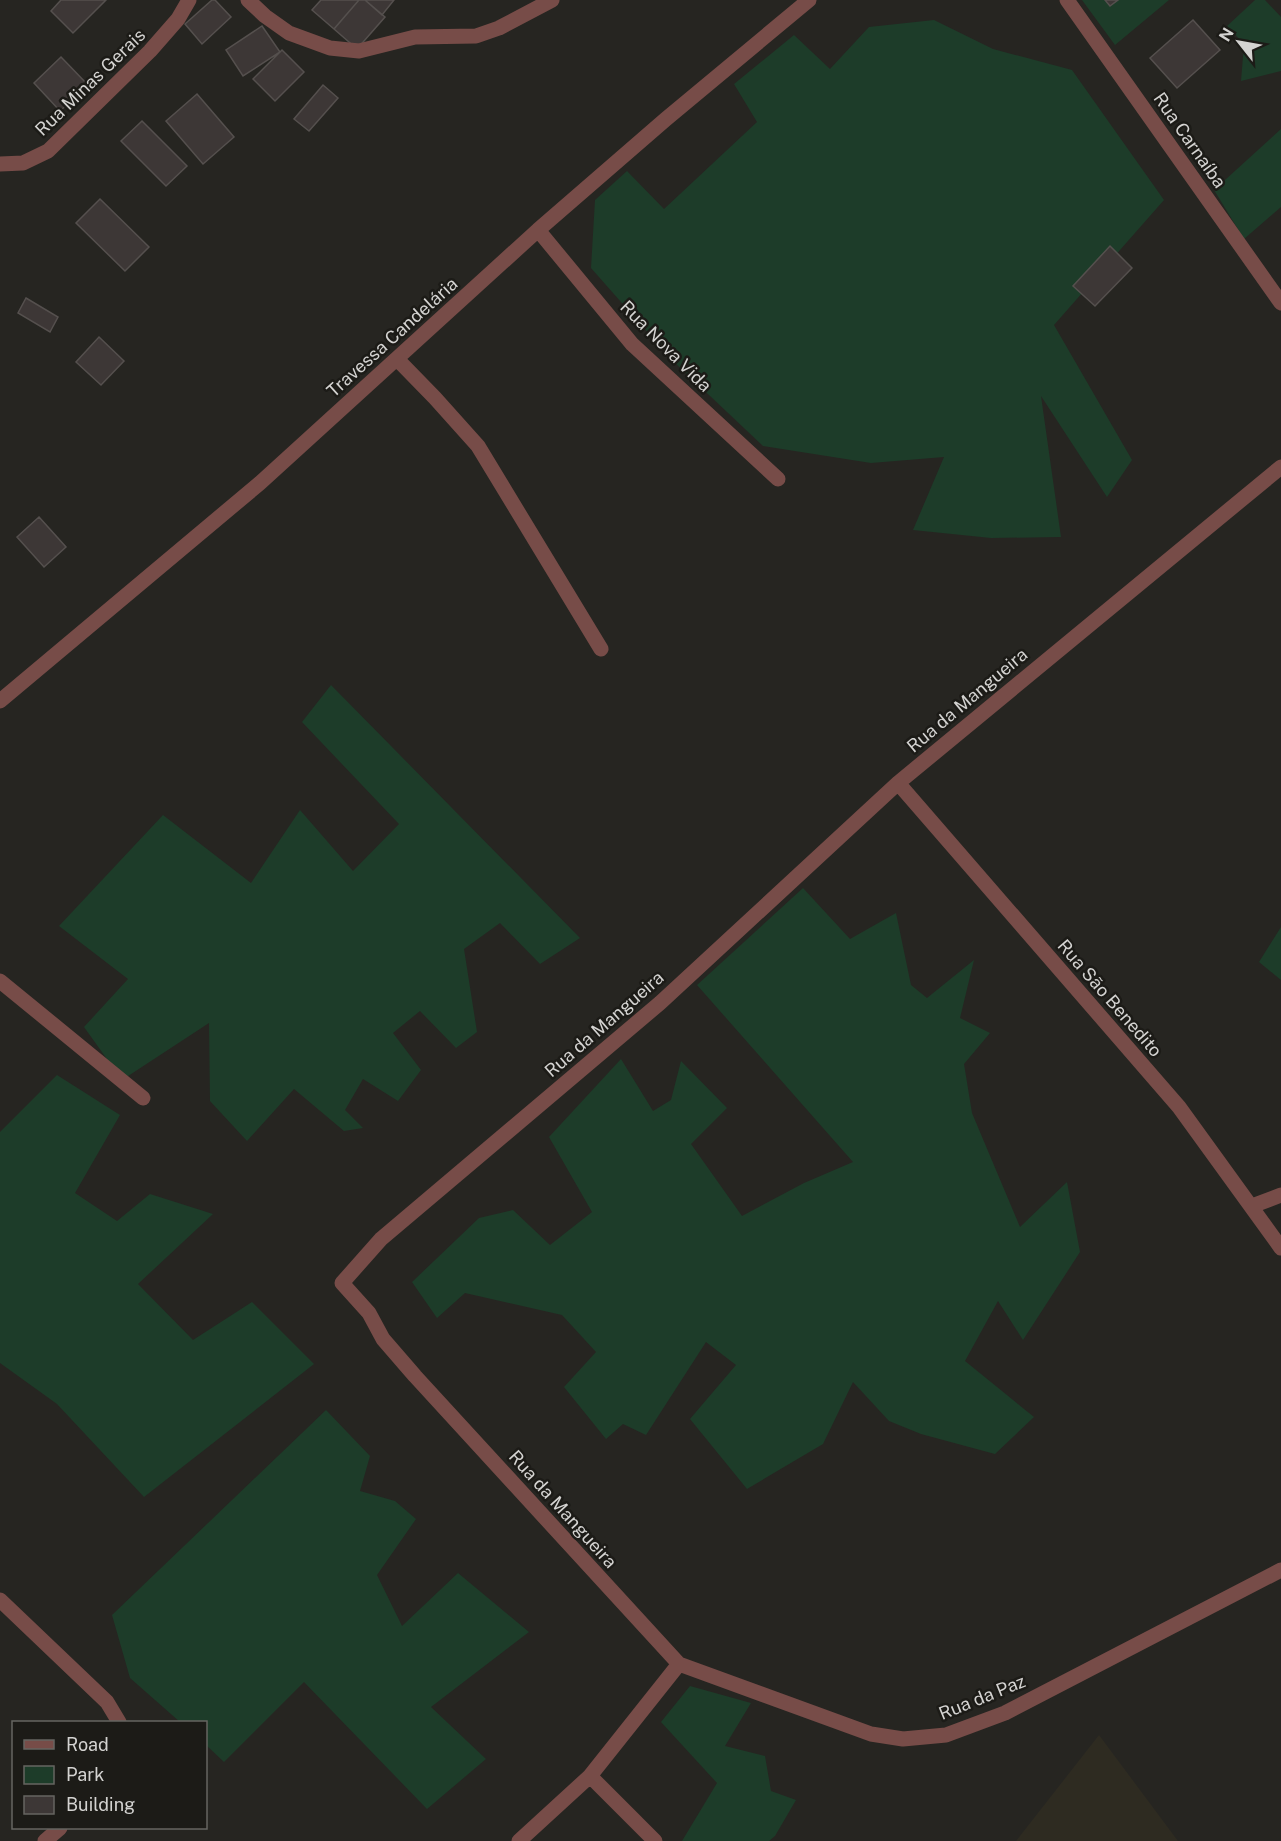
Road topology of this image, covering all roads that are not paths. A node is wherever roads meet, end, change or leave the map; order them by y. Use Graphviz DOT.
graph roads {
  1 [pos="189,0"];
  2 [pos="248,0"];
  3 [pos="552,0"];
  4 [pos="808,0"];
  5 [pos="1067,0"];
  6 [pos="0,164"];
  7 [pos="538,230"];
  8 [pos="1281,303"];
  9 [pos="397,359"];
  10 [pos="1281,467"];
  11 [pos="778,479"];
  12 [pos="600,649"];
  13 [pos="0,701"];
  14 [pos="898,783"];
  15 [pos="0,981"];
  16 [pos="143,1098"];
  17 [pos="1281,1196"];
  18 [pos="1252,1206"];
  19 [pos="1281,1248"];
  20 [pos="1281,1570"];
  21 [pos="0,1600"];
  22 [pos="679,1664"];
  23 [pos="118,1721"];
  24 [pos="590,1776"];
  25 [pos="58,1829"];
  26 [pos="45,1841"];
  27 [pos="519,1841"];
  28 [pos="655,1841"];
  1 -- 6 [label="street, Rua Minas Gerais"];
  2 -- 3 [label="street"];
  4 -- 7 [label="street, Travessa Candelária"];
  5 -- 8 [label="street, Rua Carnaíba"];
  7 -- 9 [label="street, Travessa Candelária"];
  7 -- 11 [label="street, Rua Nova Vida"];
  9 -- 12 [label="street"];
  9 -- 13 [label="street, Travessa Candelária"];
  10 -- 14 [label="street, Rua da Mangueira"];
  14 -- 18 [label="street, Rua São Benedito"];
  14 -- 22 [label="street, Rua da Mangueira"];
  15 -- 16 [label="street"];
  17 -- 18 [label="street"];
  18 -- 19 [label="street, Rua São Benedito"];
  20 -- 22 [label="street, Rua da Paz"];
  21 -- 23 [label="street"];
  22 -- 24 [label="street"];
  24 -- 27 [label="street"];
  24 -- 28 [label="street"];
  25 -- 26 [label="street"];
}
